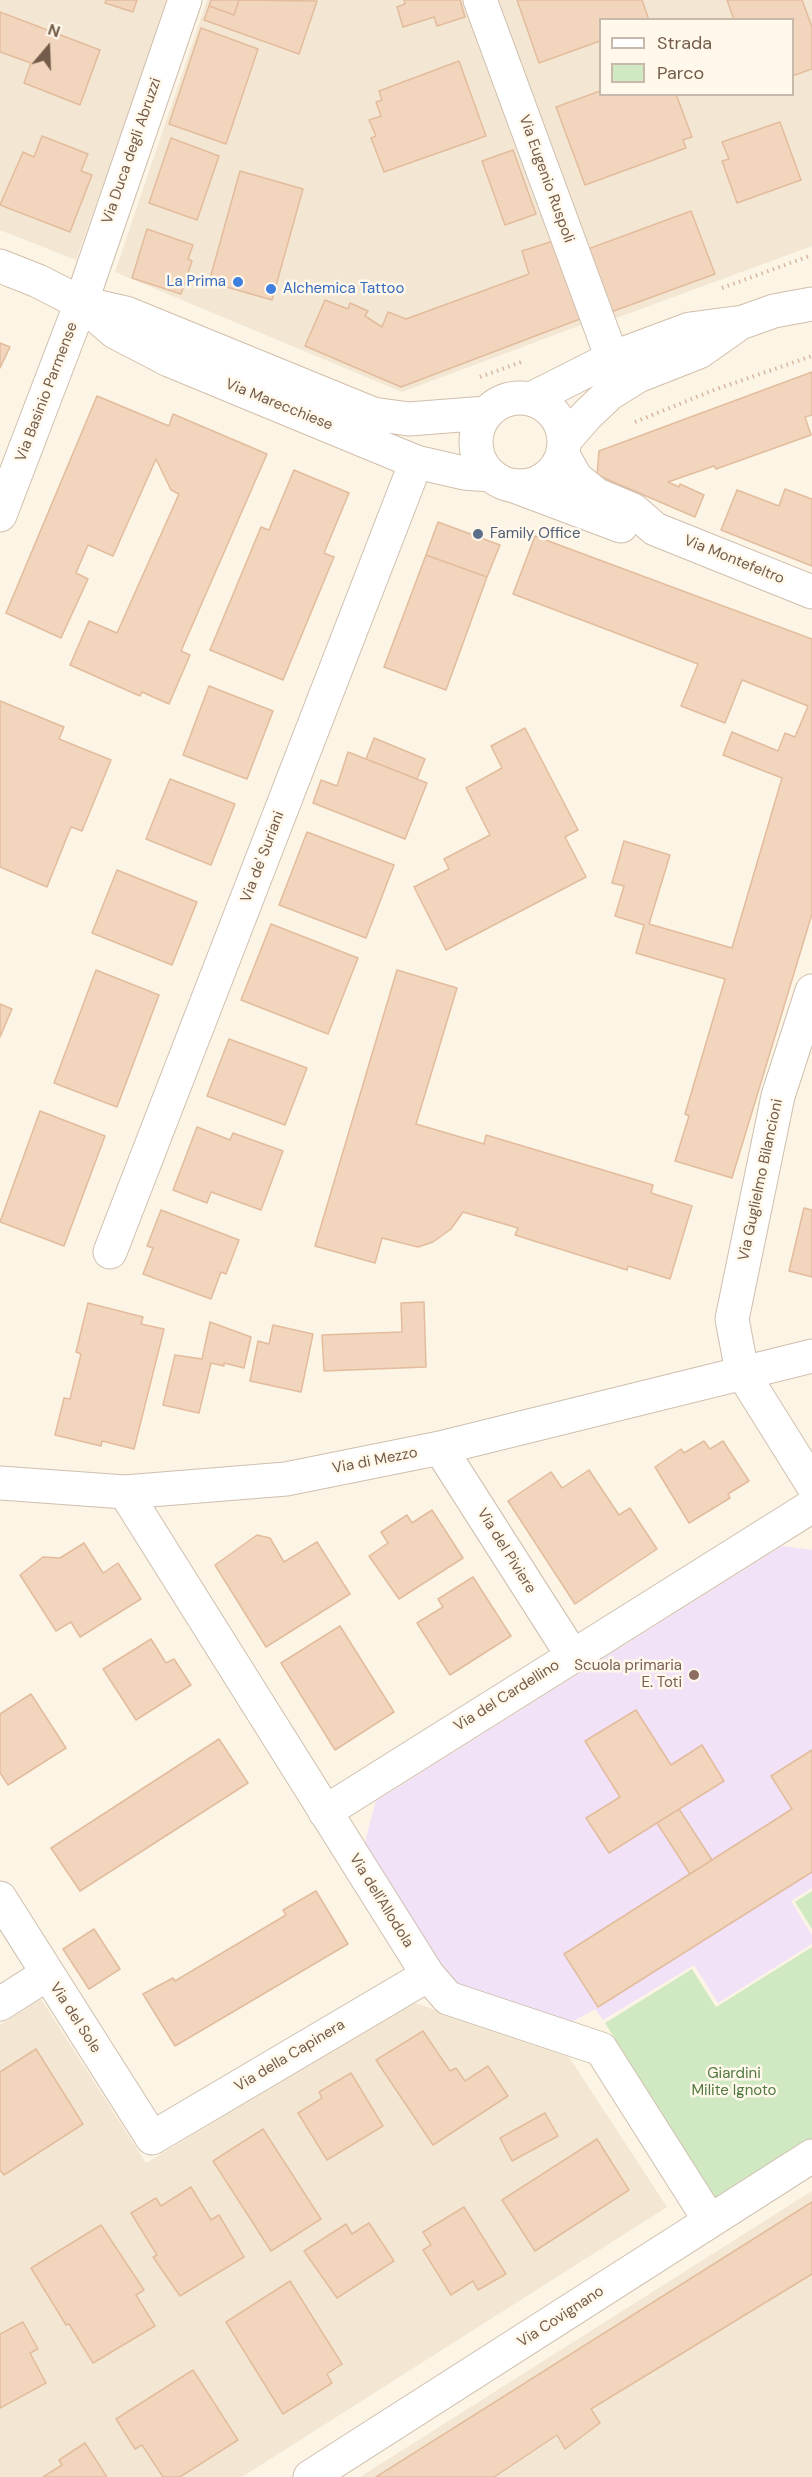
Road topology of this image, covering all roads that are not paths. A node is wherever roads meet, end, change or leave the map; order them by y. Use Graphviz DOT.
graph roads {
  1 [pos="185,0"];
  2 [pos="480,0"];
  3 [pos="0,266"];
  4 [pos="81,303"];
  5 [pos="812,304"];
  6 [pos="743,322"];
  7 [pos="612,358"];
  8 [pos="531,399"];
  9 [pos="486,413"];
  10 [pos="564,448"];
  11 [pos="416,462"];
  12 [pos="504,481"];
  13 [pos="0,515"];
  14 [pos="655,529"];
  15 [pos="812,592"];
  16 [pos="812,991"];
  17 [pos="110,1251"];
  18 [pos="812,1356"];
  19 [pos="742,1372"];
  20 [pos="440,1448"];
  21 [pos="0,1482"];
  22 [pos="812,1484"];
  23 [pos="125,1492"];
  24 [pos="812,1506"];
  25 [pos="572,1655"];
  26 [pos="325,1812"];
  27 [pos="0,1898"];
  28 [pos="47,1974"];
  29 [pos="428,1975"];
  30 [pos="0,2004"];
  31 [pos="152,2138"];
  32 [pos="812,2156"];
  33 [pos="710,2221"];
  34 [pos="310,2477"];
  1 -- 4 [label="street, Via Duca degli Abruzzi"];
  2 -- 7 [label="street, Via Eugenio Ruspoli"];
  3 -- 4 [label="street, Via Marecchiese"];
  4 -- 9 [label="street, Via Marecchiese"];
  4 -- 11 [label="street, Via Marecchiese"];
  4 -- 13 [label="street, Via Basinio Parmense"];
  5 -- 6 [label="street"];
  6 -- 7 [label="street"];
  6 -- 10 [label="street"];
  7 -- 8 [label="street"];
  8 -- 9 [label="street"];
  8 -- 10 [label="street"];
  9 -- 12 [label="street"];
  10 -- 12 [label="street"];
  10 -- 14 [label="street, Via Montefeltro"];
  11 -- 12 [label="street, Via Marecchiese"];
  11 -- 17 [label="street, Via de' Suriani"];
  12 -- 14 [label="street, Via Montefeltro"];
  14 -- 15 [label="street, Via Montefeltro"];
  16 -- 19 [label="street, Via Guglielmo Bilancioni"];
  18 -- 19 [label="street, Via di Mezzo"];
  19 -- 20 [label="street, Via di Mezzo"];
  19 -- 22 [label="street"];
  20 -- 23 [label="street, Via di Mezzo"];
  20 -- 25 [label="street, Via del Piviere"];
  21 -- 23 [label="street, Via di Mezzo"];
  23 -- 26 [label="street, Via dell'Allodola"];
  24 -- 25 [label="street, Via del Cardellino"];
  25 -- 26 [label="street, Via del Cardellino"];
  26 -- 29 [label="street, Via dell'Allodola"];
  27 -- 28 [label="street, Via del Sole"];
  28 -- 30 [label="street"];
  28 -- 31 [label="street, Via del Sole"];
  29 -- 31 [label="street, Via della Capinera"];
  29 -- 33 [label="street, Via dell'Allodola"];
  32 -- 33 [label="street, Via Covignano"];
  33 -- 34 [label="street, Via Covignano"];
}
